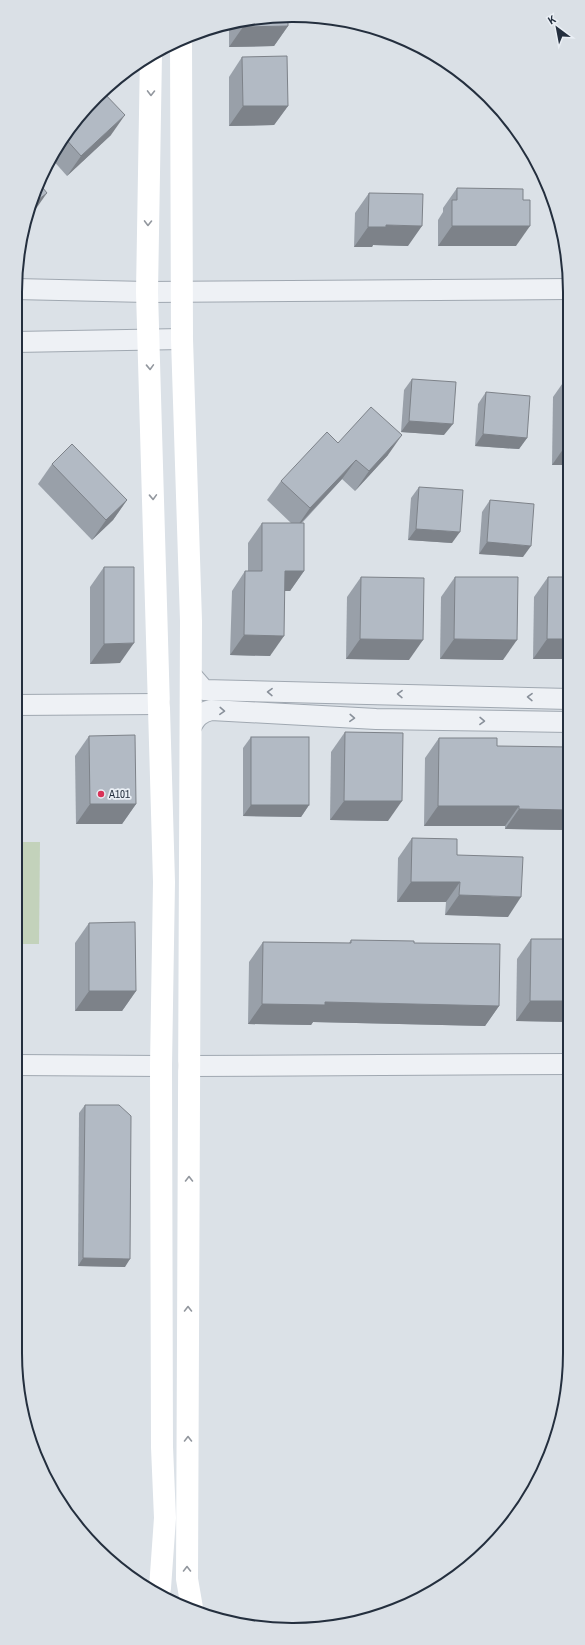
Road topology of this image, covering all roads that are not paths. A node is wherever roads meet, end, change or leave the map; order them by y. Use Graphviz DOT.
graph roads {
  1 [pos="181,46"];
  2 [pos="151,62"];
  3 [pos="22,289"];
  4 [pos="563,289"];
  5 [pos="182,291"];
  6 [pos="147,292"];
  7 [pos="149,339"];
  8 [pos="182,339"];
  9 [pos="22,342"];
  10 [pos="191,675"];
  11 [pos="563,699"];
  12 [pos="159,704"];
  13 [pos="22,705"];
  14 [pos="563,722"];
  15 [pos="190,727"];
  16 [pos="563,1064"];
  17 [pos="22,1065"];
  18 [pos="161,1066"];
  19 [pos="189,1066"];
  20 [pos="160,1588"];
  21 [pos="191,1603"];
  1 -- 5 [label="main road"];
  2 -- 6 [label="main road, one-way"];
  3 -- 6 [label="street"];
  4 -- 5 [label="street"];
  5 -- 6 [label="street"];
  5 -- 8 [label="main road"];
  6 -- 7 [label="main road"];
  7 -- 8 [label="street"];
  7 -- 9 [label="street"];
  7 -- 12 [label="main road, one-way"];
  8 -- 10 [label="main road"];
  11 -- 10 [label="street, one-way"];
  10 -- 15 [label="main road"];
  12 -- 13 [label="street"];
  12 -- 18 [label="main road"];
  15 -- 14 [label="street, one-way"];
  15 -- 19 [label="main road"];
  16 -- 19 [label="street"];
  17 -- 18 [label="street"];
  18 -- 20 [label="main road"];
  21 -- 19 [label="main road, one-way"];
}
